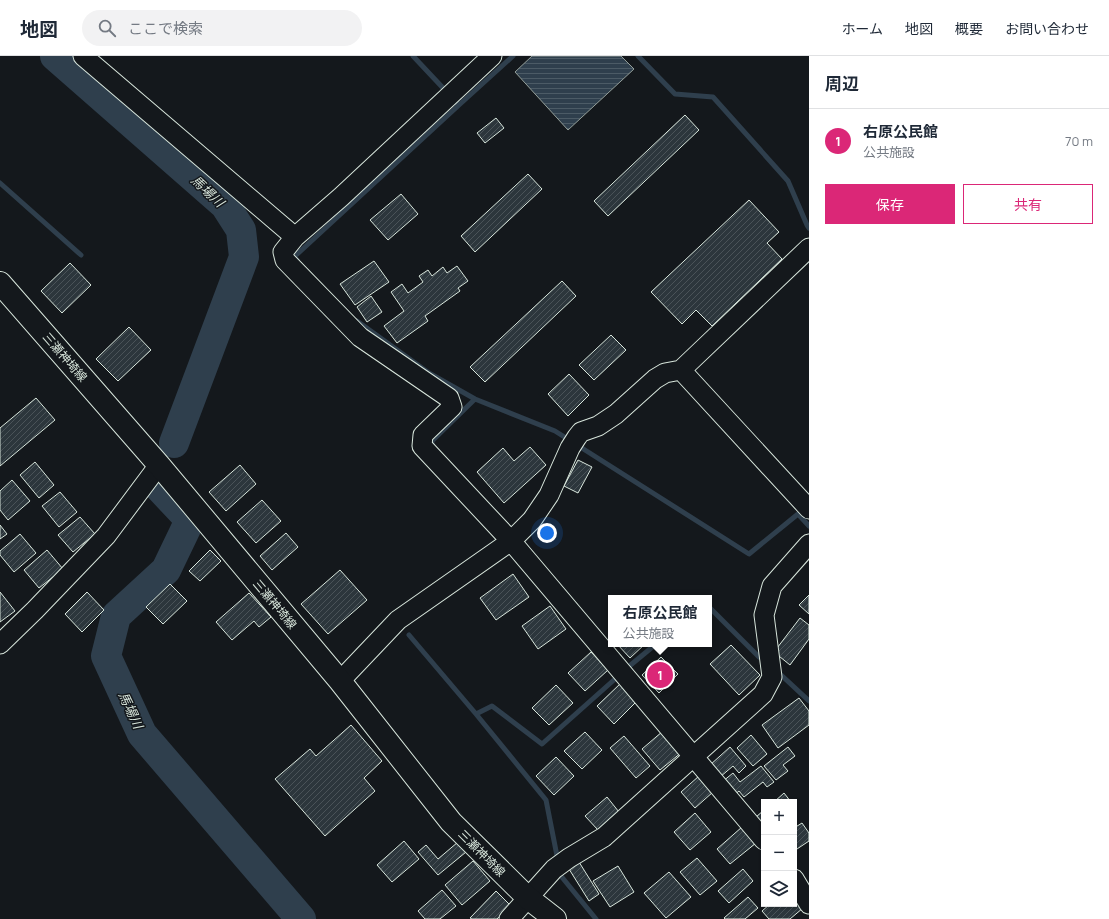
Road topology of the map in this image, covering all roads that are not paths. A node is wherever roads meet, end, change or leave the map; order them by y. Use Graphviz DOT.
graph roads {
  1 [pos="83,56"];
  2 [pos="492,56"];
  3 [pos="295,237"];
  4 [pos="809,248"];
  5 [pos="0,283"];
  6 [pos="681,370"];
  7 [pos="159,465"];
  8 [pos="809,509"];
  9 [pos="511,541"];
  10 [pos="809,544"];
  11 [pos="0,644"];
  12 [pos="340,681"];
  13 [pos="693,756"];
  14 [pos="761,836"];
  15 [pos="797,884"];
  16 [pos="528,898"];
  17 [pos="809,904"];
  18 [pos="809,914"];
  19 [pos="509,919"];
  20 [pos="555,919"];
  21 [pos="804,919"];
  1 -- 3 [label="street"];
  2 -- 3 [label="street"];
  3 -- 9 [label="street"];
  4 -- 6 [label="street"];
  5 -- 7 [label="main road, 三瀬神埼線"];
  6 -- 8 [label="street"];
  6 -- 9 [label="street"];
  7 -- 11 [label="street"];
  7 -- 12 [label="main road, 三瀬神埼線"];
  9 -- 12 [label="street"];
  9 -- 13 [label="street"];
  10 -- 13 [label="street"];
  12 -- 16 [label="main road, 三瀬神埼線"];
  13 -- 14 [label="street"];
  13 -- 16 [label="street"];
  15 -- 17 [label="street"];
  16 -- 19 [label="street"];
  16 -- 20 [label="main road, 三瀬神埼線"];
  18 -- 21 [label="street"];
}
